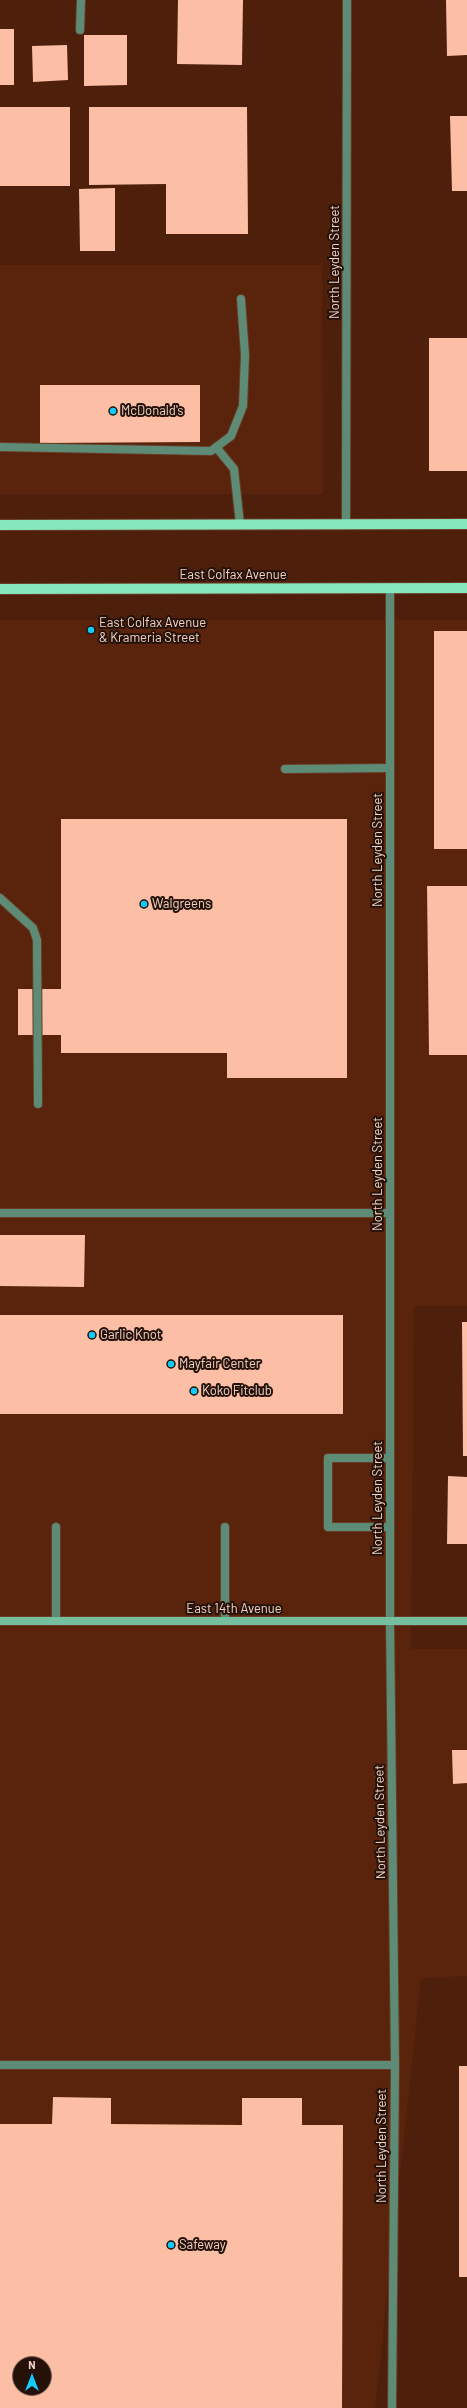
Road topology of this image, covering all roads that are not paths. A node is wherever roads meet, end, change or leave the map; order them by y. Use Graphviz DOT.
graph roads {
  1 [pos="81,0"];
  2 [pos="347,0"];
  3 [pos="80,30"];
  4 [pos="241,299"];
  5 [pos="0,447"];
  6 [pos="216,447"];
  7 [pos="240,524"];
  8 [pos="346,524"];
  9 [pos="467,524"];
  10 [pos="0,525"];
  11 [pos="390,588"];
  12 [pos="467,588"];
  13 [pos="0,589"];
  14 [pos="390,768"];
  15 [pos="285,769"];
  16 [pos="0,898"];
  17 [pos="38,1104"];
  18 [pos="0,1213"];
  19 [pos="390,1213"];
  20 [pos="390,1458"];
  21 [pos="56,1527"];
  22 [pos="226,1527"];
  23 [pos="390,1527"];
  24 [pos="0,1621"];
  25 [pos="56,1621"];
  26 [pos="226,1621"];
  27 [pos="390,1621"];
  28 [pos="467,1622"];
  29 [pos="0,2065"];
  30 [pos="395,2065"];
  31 [pos="392,2408"];
  1 -- 3 [label="street"];
  2 -- 8 [label="street, North Leyden Street"];
  4 -- 6 [label="street"];
  5 -- 6 [label="street"];
  6 -- 7 [label="street"];
  7 -- 8 [label="main road"];
  7 -- 10 [label="main road"];
  8 -- 9 [label="main road"];
  11 -- 12 [label="main road, East Colfax Avenue"];
  11 -- 13 [label="main road, East Colfax Avenue"];
  11 -- 14 [label="street, North Leyden Street"];
  14 -- 15 [label="street"];
  14 -- 19 [label="street, North Leyden Street"];
  16 -- 17 [label="street"];
  18 -- 19 [label="street"];
  19 -- 20 [label="street, North Leyden Street"];
  20 -- 23 [label="street, North Leyden Street"];
  20 -- 23 [label="street"];
  21 -- 25 [label="street"];
  22 -- 26 [label="street"];
  23 -- 27 [label="street, North Leyden Street"];
  24 -- 25 [label="main road, East 14th Avenue"];
  25 -- 26 [label="main road, East 14th Avenue"];
  26 -- 27 [label="main road, East 14th Avenue"];
  27 -- 28 [label="main road, East 14th Avenue"];
  27 -- 30 [label="street, North Leyden Street"];
  29 -- 30 [label="street"];
  30 -- 31 [label="street, North Leyden Street"];
}
